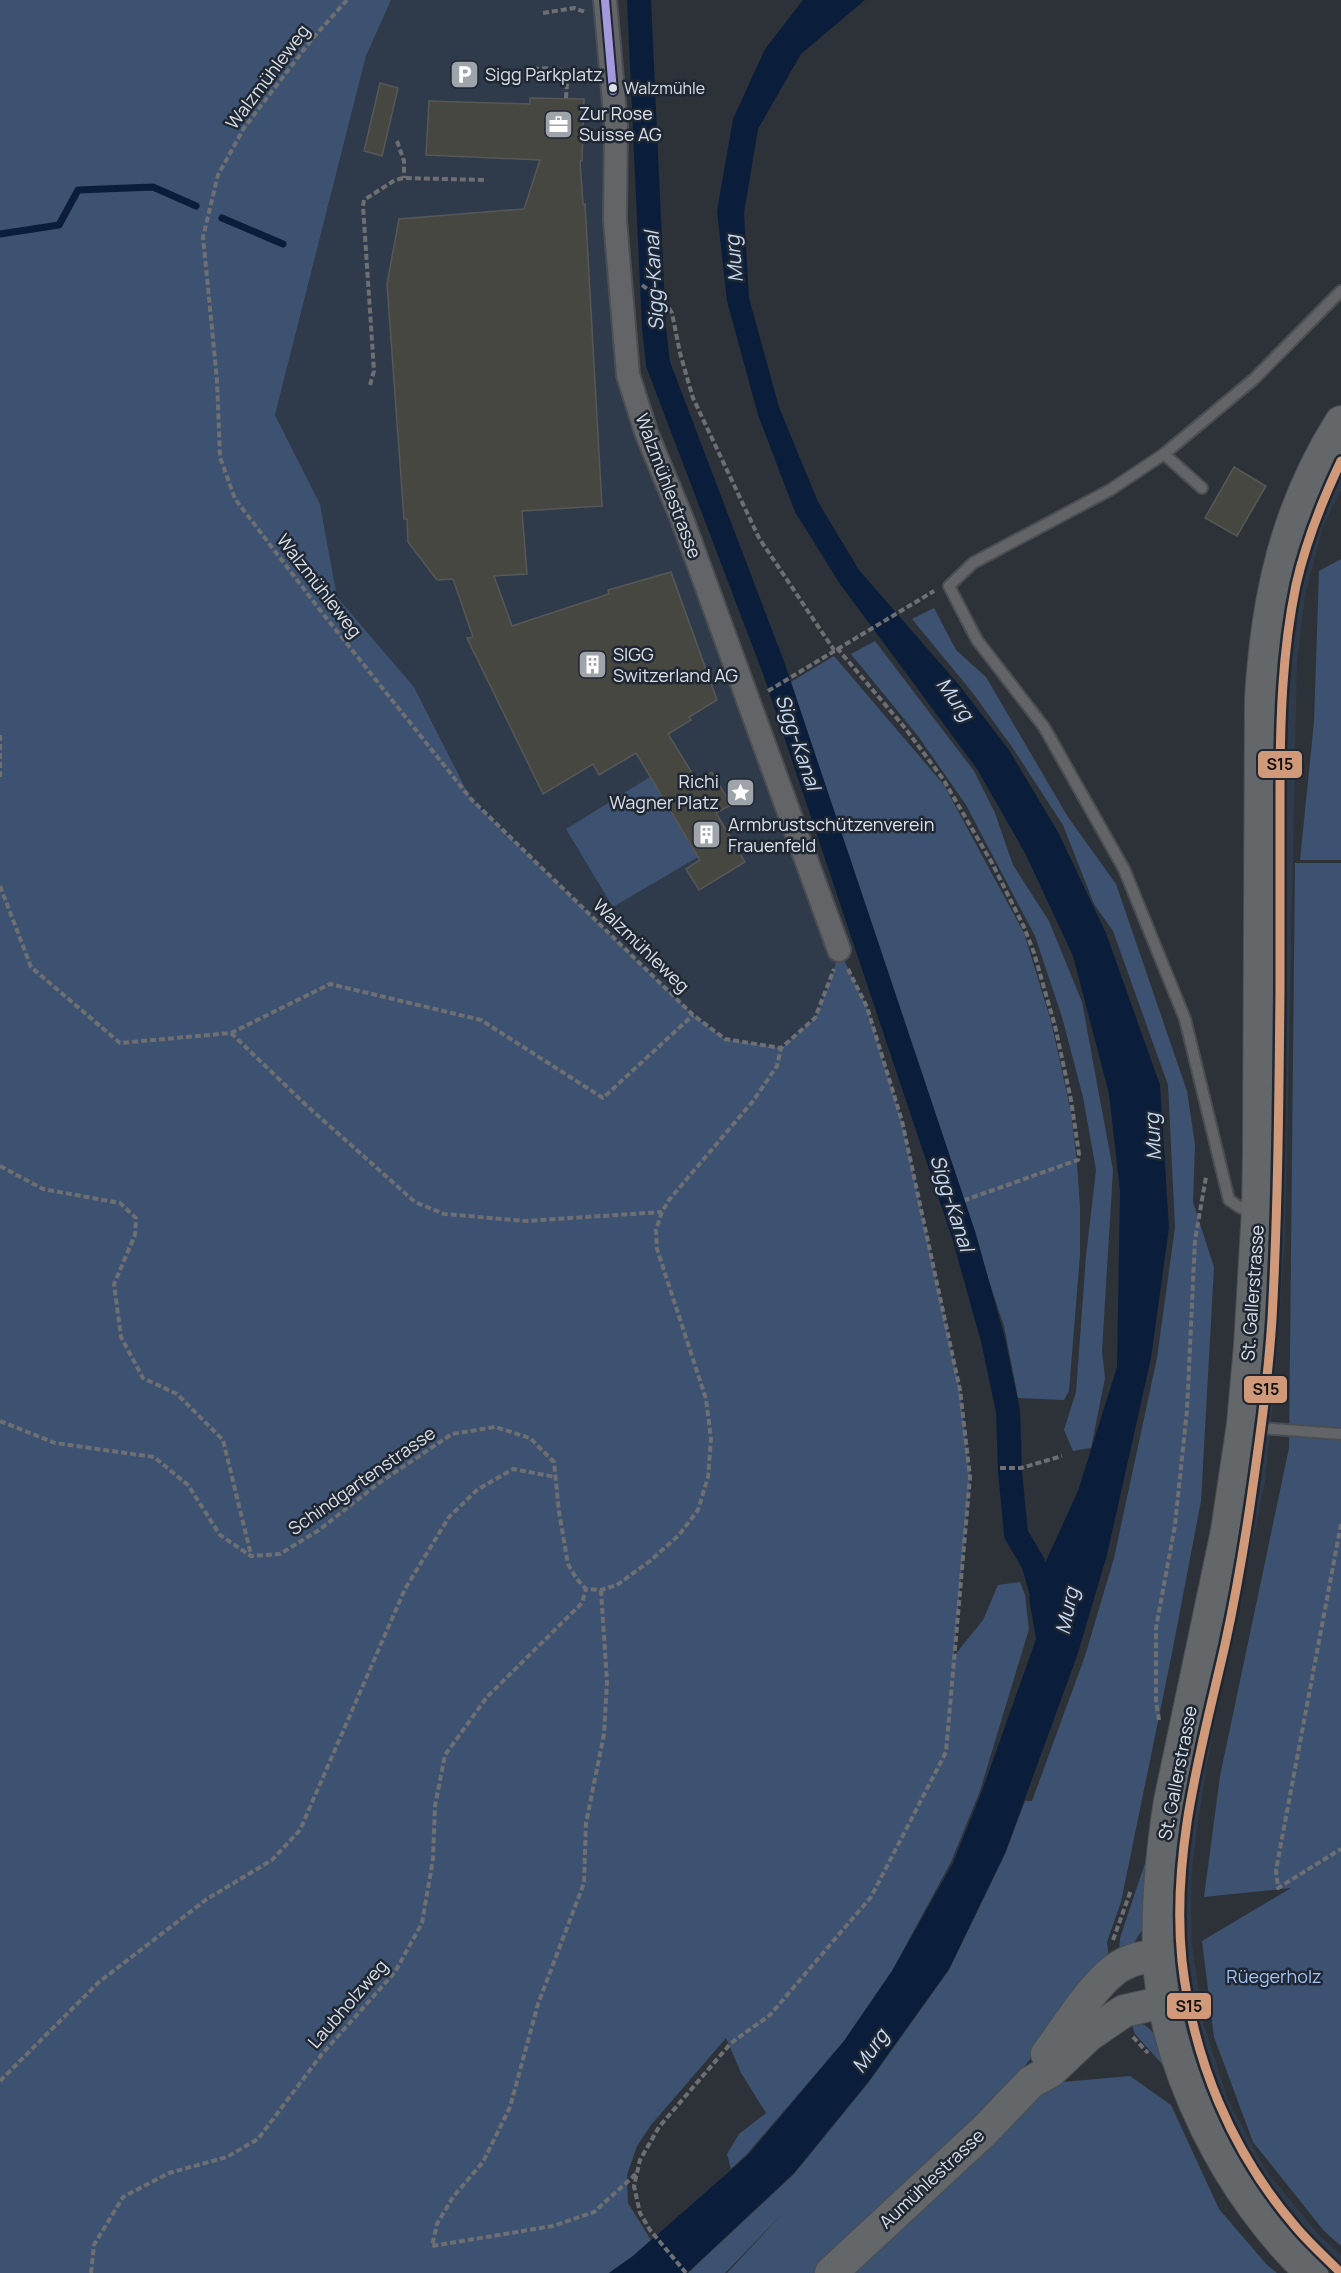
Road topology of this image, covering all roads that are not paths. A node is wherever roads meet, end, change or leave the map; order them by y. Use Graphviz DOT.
graph roads {
  1 [pos="605,0"];
  2 [pos="1341,291"];
  3 [pos="1341,422"];
  4 [pos="1164,454"];
  5 [pos="1202,488"];
  6 [pos="839,950"];
  7 [pos="1258,1210"];
  8 [pos="1243,1424"];
  9 [pos="1341,1434"];
  10 [pos="1159,1956"];
  11 [pos="1164,2002"];
  12 [pos="1031,2082"];
  13 [pos="831,2273"];
  14 [pos="1312,2273"];
  1 -- 6 [label="street, Walzmühlestrasse"];
  2 -- 4 [label="lane"];
  3 -- 7 [label="main road, St. Gallerstrasse"];
  4 -- 5 [label="lane"];
  4 -- 7 [label="lane"];
  7 -- 8 [label="main road, St. Gallerstrasse"];
  8 -- 9 [label="lane"];
  8 -- 10 [label="main road, St. Gallerstrasse"];
  10 -- 11 [label="main road, St. Gallerstrasse"];
  10 -- 12 [label="main road, Aumühlestrasse"];
  11 -- 12 [label="main road, Aumühlestrasse"];
  11 -- 14 [label="main road, St. Gallerstrasse"];
  12 -- 13 [label="main road, Aumühlestrasse"];
}
